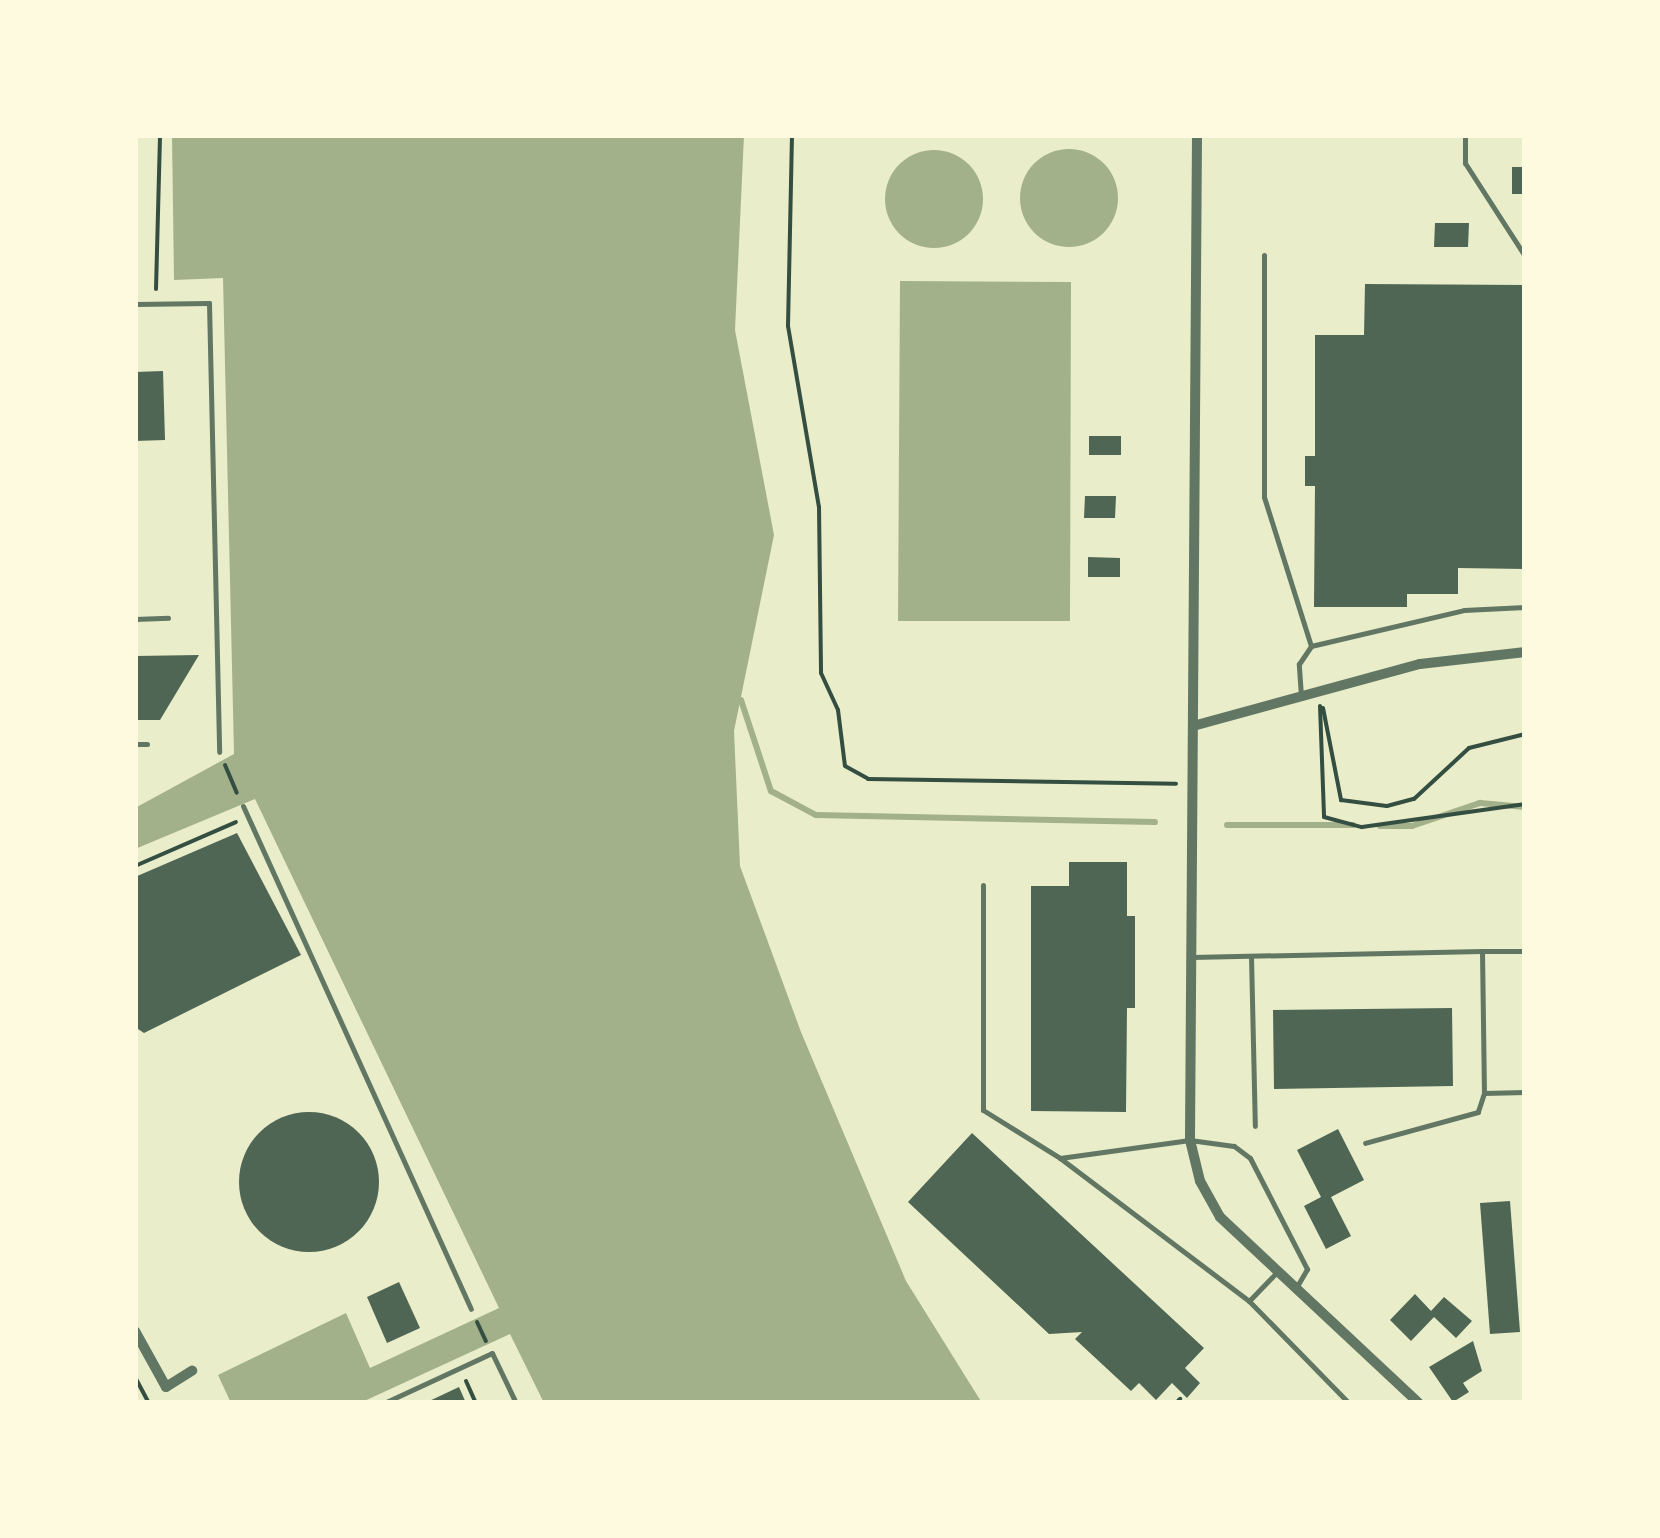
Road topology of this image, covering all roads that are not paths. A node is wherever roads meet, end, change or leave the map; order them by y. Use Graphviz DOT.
graph roads {
  1 [pos="1197,135"];
  2 [pos="1465,135"];
  3 [pos="1264,255"];
  4 [pos="1525,256"];
  5 [pos="135,304"];
  6 [pos="1525,607"];
  7 [pos="168,618"];
  8 [pos="135,619"];
  9 [pos="1312,646"];
  10 [pos="1525,652"];
  11 [pos="1301,697"];
  12 [pos="1193,726"];
  13 [pos="135,744"];
  14 [pos="146,744"];
  15 [pos="219,752"];
  16 [pos="243,806"];
  17 [pos="983,885"];
  18 [pos="1525,950"];
  19 [pos="1482,951"];
  20 [pos="1251,956"];
  21 [pos="1192,957"];
  22 [pos="1525,1092"];
  23 [pos="1484,1093"];
  24 [pos="1255,1126"];
  25 [pos="1190,1140"];
  26 [pos="1365,1143"];
  27 [pos="1060,1158"];
  28 [pos="1278,1271"];
  29 [pos="1296,1288"];
  30 [pos="1249,1301"];
  31 [pos="471,1309"];
  32 [pos="135,1331"];
  33 [pos="192,1370"];
  34 [pos="384,1403"];
  35 [pos="516,1403"];
  36 [pos="1349,1403"];
  37 [pos="1419,1403"];
  1 -- 12 [label="street"];
  2 -- 4 [label="lane"];
  3 -- 9 [label="lane"];
  5 -- 15 [label="lane"];
  6 -- 9 [label="lane"];
  7 -- 8 [label="lane"];
  9 -- 11 [label="lane"];
  10 -- 11 [label="street"];
  11 -- 12 [label="street"];
  12 -- 21 [label="street"];
  13 -- 14 [label="lane"];
  16 -- 31 [label="lane"];
  17 -- 27 [label="lane"];
  18 -- 19 [label="lane"];
  19 -- 20 [label="lane"];
  19 -- 23 [label="lane"];
  20 -- 21 [label="lane"];
  20 -- 24 [label="lane"];
  21 -- 25 [label="street"];
  22 -- 23 [label="lane"];
  23 -- 26 [label="lane"];
  25 -- 27 [label="lane"];
  25 -- 28 [label="street"];
  25 -- 29 [label="lane"];
  27 -- 30 [label="lane"];
  28 -- 29 [label="street"];
  28 -- 30 [label="lane"];
  29 -- 37 [label="street"];
  30 -- 36 [label="lane"];
  32 -- 33 [label="street"];
  34 -- 35 [label="lane"];
}
